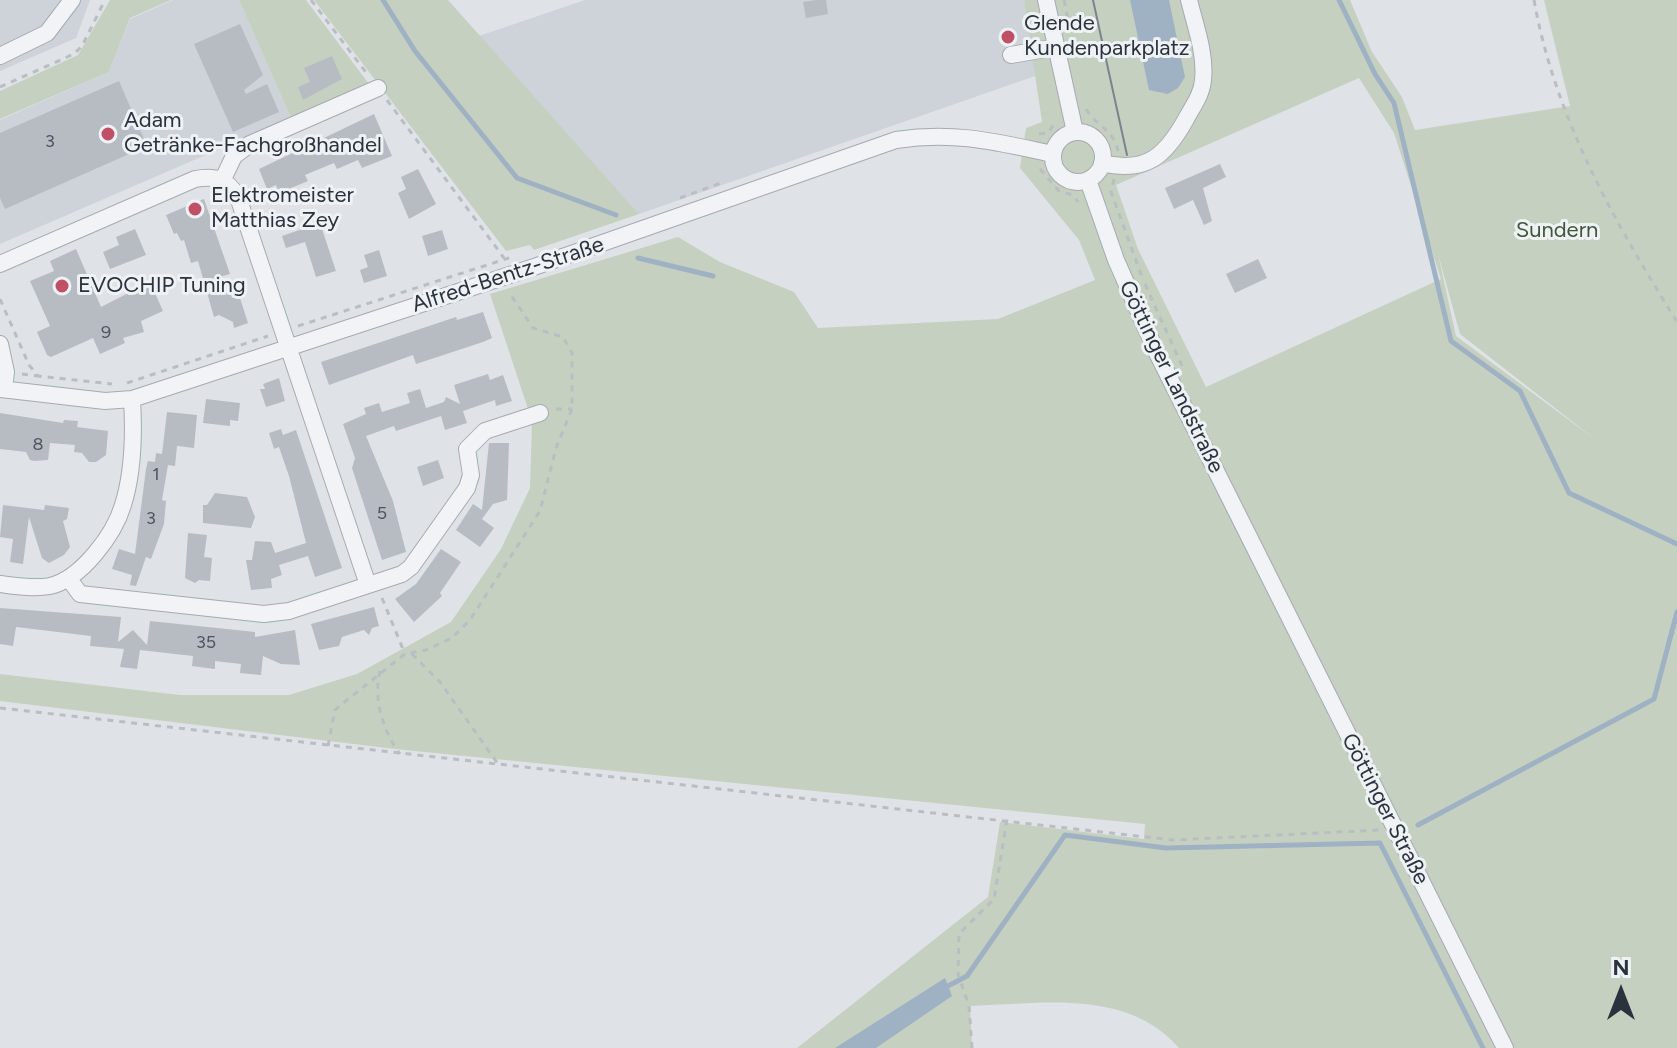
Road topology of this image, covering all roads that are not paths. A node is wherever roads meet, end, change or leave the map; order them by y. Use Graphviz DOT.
graph roads {
  1 [pos="72,0"];
  2 [pos="1046,0"];
  3 [pos="1189,0"];
  4 [pos="1057,47"];
  5 [pos="1011,55"];
  6 [pos="0,56"];
  7 [pos="378,88"];
  8 [pos="1075,132"];
  9 [pos="1053,154"];
  10 [pos="1111,165"];
  11 [pos="223,179"];
  12 [pos="1088,180"];
  13 [pos="0,264"];
  14 [pos="286,339"];
  15 [pos="0,344"];
  16 [pos="2,389"];
  17 [pos="132,399"];
  18 [pos="540,413"];
  19 [pos="1264,570"];
  20 [pos="69,579"];
  21 [pos="0,584"];
  22 [pos="372,584"];
  23 [pos="1505,1048"];
  1 -- 6 [label="street"];
  2 -- 4 [label="street"];
  3 -- 10 [label="street"];
  4 -- 5 [label="street"];
  4 -- 8 [label="street"];
  7 -- 11 [label="street"];
  8 -- 9 [label="street"];
  8 -- 10 [label="street"];
  9 -- 12 [label="street"];
  9 -- 14 [label="street, Alfred-Bentz-Straße"];
  10 -- 12 [label="street"];
  11 -- 13 [label="street"];
  11 -- 14 [label="street"];
  12 -- 19 [label="street, Göttinger Landstraße"];
  14 -- 17 [label="street, Alfred-Bentz-Straße"];
  14 -- 22 [label="street"];
  15 -- 16 [label="street, Alfred-Bentz-Straße"];
  16 -- 17 [label="street, Alfred-Bentz-Straße"];
  17 -- 20 [label="street"];
  18 -- 22 [label="street"];
  19 -- 23 [label="street, Göttinger Straße"];
  20 -- 21 [label="street"];
  20 -- 22 [label="street"];
}
